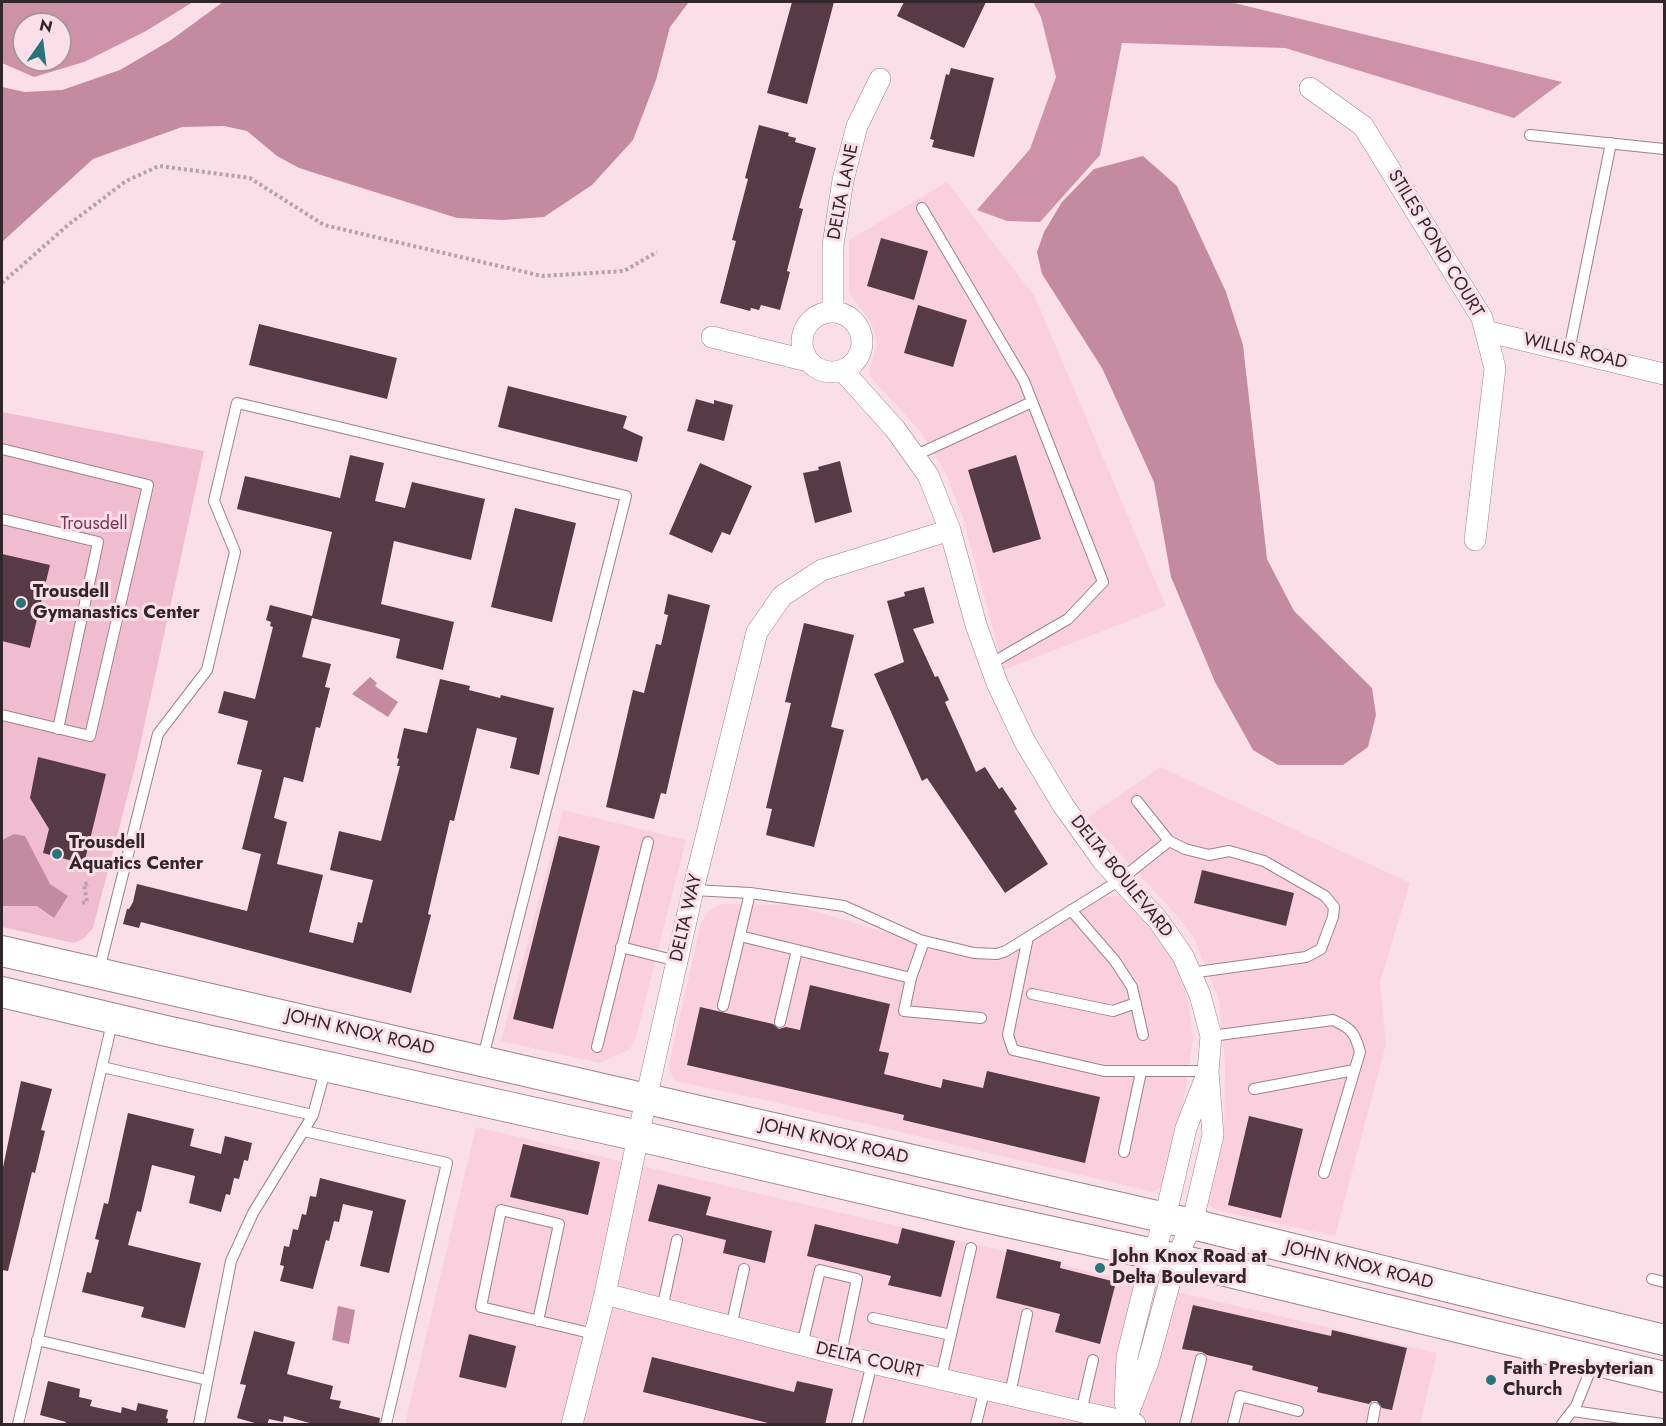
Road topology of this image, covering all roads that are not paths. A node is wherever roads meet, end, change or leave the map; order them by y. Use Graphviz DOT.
graph roads {
  1 [pos="880,79"];
  2 [pos="1310,88"];
  3 [pos="1530,135"];
  4 [pos="1611,143"];
  5 [pos="1665,149"];
  6 [pos="922,208"];
  7 [pos="833,312"];
  8 [pos="1485,331"];
  9 [pos="712,337"];
  10 [pos="1569,351"];
  11 [pos="808,361"];
  12 [pos="843,370"];
  13 [pos="1665,374"];
  14 [pos="1032,402"];
  15 [pos="2,449"];
  16 [pos="914,456"];
  17 [pos="2,519"];
  18 [pos="950,530"];
  19 [pos="1475,540"];
  20 [pos="990,664"];
  21 [pos="2,715"];
  22 [pos="58,729"];
  23 [pos="1137,801"];
  24 [pos="1169,841"];
  25 [pos="648,842"];
  26 [pos="1120,880"];
  27 [pos="693,890"];
  28 [pos="750,893"];
  29 [pos="1071,910"];
  30 [pos="740,936"];
  31 [pos="1028,937"];
  32 [pos="924,941"];
  33 [pos="621,947"];
  34 [pos="797,950"];
  35 [pos="2,951"];
  36 [pos="677,961"];
  37 [pos="1190,973"];
  38 [pos="110,976"];
  39 [pos="911,978"];
  40 [pos="2,992"];
  41 [pos="1032,994"];
  42 [pos="1136,1003"];
  43 [pos="723,1006"];
  44 [pos="101,1015"];
  45 [pos="981,1018"];
  46 [pos="780,1022"];
  47 [pos="1143,1035"];
  48 [pos="1211,1036"];
  49 [pos="597,1047"];
  50 [pos="482,1061"];
  51 [pos="326,1066"];
  52 [pos="102,1067"];
  53 [pos="1354,1070"];
  54 [pos="1208,1071"];
  55 [pos="1142,1072"];
  56 [pos="1254,1089"];
  57 [pos="646,1099"];
  58 [pos="313,1116"];
  59 [pos="304,1131"];
  60 [pos="639,1136"];
  61 [pos="1124,1152"];
  62 [pos="1324,1173"];
  63 [pos="1178,1221"];
  64 [pos="677,1240"];
  65 [pos="971,1248"];
  66 [pos="1165,1257"];
  67 [pos="744,1269"];
  68 [pos="1652,1279"];
  69 [pos="1665,1282"];
  70 [pos="605,1294"];
  71 [pos="662,1309"];
  72 [pos="1027,1314"];
  73 [pos="873,1318"];
  74 [pos="538,1321"];
  75 [pos="1605,1325"];
  76 [pos="731,1327"];
  77 [pos="594,1334"];
  78 [pos="951,1335"];
  79 [pos="37,1340"];
  80 [pos="1665,1340"];
  81 [pos="802,1345"];
  82 [pos="841,1355"];
  83 [pos="1201,1359"];
  84 [pos="1093,1360"];
  85 [pos="1594,1361"];
  86 [pos="872,1363"];
  87 [pos="1665,1377"];
  88 [pos="941,1378"];
  89 [pos="207,1380"];
  90 [pos="985,1388"];
  91 [pos="1010,1394"];
  92 [pos="1375,1408"];
  93 [pos="1298,1411"];
  94 [pos="1573,1411"];
  95 [pos="1081,1412"];
  96 [pos="1128,1424"];
  97 [pos="18,1425"];
  98 [pos="199,1425"];
  99 [pos="386,1425"];
  100 [pos="572,1425"];
  101 [pos="857,1425"];
  102 [pos="976,1425"];
  103 [pos="1185,1425"];
  104 [pos="1233,1425"];
  105 [pos="1372,1425"];
  106 [pos="1562,1425"];
  107 [pos="1662,1425"];
  1 -- 7 [label="street, DELTA LANE"];
  2 -- 8 [label="street, STILES POND COURT"];
  3 -- 4 [label="lane"];
  4 -- 5 [label="lane"];
  4 -- 10 [label="lane"];
  6 -- 14 [label="lane"];
  7 -- 11 [label="street"];
  7 -- 12 [label="street"];
  8 -- 10 [label="street, WILLIS ROAD"];
  8 -- 19 [label="street, STILES POND COURT"];
  9 -- 11 [label="street"];
  10 -- 13 [label="street, WILLIS ROAD"];
  11 -- 12 [label="street"];
  12 -- 16 [label="street, DELTA BOULEVARD"];
  14 -- 16 [label="lane"];
  14 -- 20 [label="lane"];
  15 -- 22 [label="lane"];
  16 -- 18 [label="street, DELTA BOULEVARD"];
  17 -- 22 [label="lane"];
  18 -- 20 [label="street, DELTA BOULEVARD"];
  18 -- 27 [label="street, DELTA WAY"];
  20 -- 26 [label="street, DELTA BOULEVARD"];
  21 -- 22 [label="lane"];
  23 -- 24 [label="lane"];
  24 -- 26 [label="lane"];
  24 -- 37 [label="lane"];
  25 -- 33 [label="lane"];
  26 -- 29 [label="lane"];
  26 -- 37 [label="street, DELTA BOULEVARD"];
  27 -- 28 [label="lane"];
  27 -- 36 [label="street, DELTA WAY"];
  28 -- 30 [label="lane"];
  28 -- 32 [label="lane"];
  29 -- 31 [label="lane"];
  29 -- 42 [label="lane"];
  30 -- 34 [label="lane"];
  30 -- 43 [label="lane"];
  31 -- 32 [label="lane"];
  31 -- 55 [label="lane"];
  32 -- 39 [label="lane"];
  33 -- 36 [label="lane"];
  33 -- 49 [label="lane"];
  34 -- 39 [label="lane"];
  34 -- 46 [label="lane"];
  35 -- 38 [label="main road, JOHN KNOX ROAD"];
  36 -- 57 [label="street, DELTA WAY"];
  37 -- 48 [label="street, DELTA BOULEVARD"];
  38 -- 44 [label="main road"];
  38 -- 50 [label="main road, JOHN KNOX ROAD"];
  38 -- 50 [label="lane"];
  39 -- 45 [label="lane"];
  40 -- 44 [label="main road, JOHN KNOX ROAD"];
  41 -- 42 [label="lane"];
  42 -- 47 [label="lane"];
  44 -- 51 [label="main road, JOHN KNOX ROAD"];
  44 -- 52 [label="lane"];
  48 -- 53 [label="lane"];
  48 -- 54 [label="street, DELTA BOULEVARD"];
  50 -- 57 [label="main road, JOHN KNOX ROAD"];
  51 -- 58 [label="lane"];
  51 -- 60 [label="main road, JOHN KNOX ROAD"];
  52 -- 58 [label="lane"];
  52 -- 79 [label="lane"];
  53 -- 56 [label="lane"];
  53 -- 62 [label="lane"];
  54 -- 55 [label="lane"];
  54 -- 63 [label="street, DELTA BOULEVARD"];
  55 -- 61 [label="lane"];
  57 -- 60 [label="street, DELTA WAY"];
  57 -- 63 [label="main road, JOHN KNOX ROAD"];
  58 -- 59 [label="lane"];
  59 -- 89 [label="lane"];
  59 -- 99 [label="lane"];
  60 -- 66 [label="main road, JOHN KNOX ROAD"];
  60 -- 70 [label="street, DELTA WAY"];
  63 -- 66 [label="street, DELTA BOULEVARD"];
  63 -- 75 [label="main road, JOHN KNOX ROAD"];
  64 -- 71 [label="lane"];
  65 -- 78 [label="lane"];
  66 -- 85 [label="main road, JOHN KNOX ROAD"];
  66 -- 96 [label="street, DELTA BOULEVARD"];
  67 -- 76 [label="lane"];
  68 -- 69 [label="lane"];
  70 -- 71 [label="street, DELTA COURT"];
  70 -- 77 [label="street, DELTA WAY"];
  71 -- 76 [label="street, DELTA COURT"];
  72 -- 91 [label="lane"];
  73 -- 78 [label="lane"];
  74 -- 74 [label="lane"];
  74 -- 77 [label="lane"];
  75 -- 80 [label="main road, JOHN KNOX ROAD"];
  75 -- 85 [label="main road"];
  76 -- 81 [label="street, DELTA COURT"];
  77 -- 100 [label="street, DELTA WAY"];
  78 -- 88 [label="lane"];
  79 -- 89 [label="lane"];
  79 -- 97 [label="lane"];
  81 -- 82 [label="street, DELTA COURT"];
  81 -- 82 [label="lane"];
  82 -- 86 [label="street, DELTA COURT"];
  83 -- 103 [label="lane"];
  84 -- 95 [label="lane"];
  85 -- 87 [label="main road, JOHN KNOX ROAD"];
  85 -- 94 [label="lane"];
  86 -- 88 [label="street, DELTA COURT"];
  86 -- 101 [label="lane"];
  88 -- 90 [label="street, DELTA COURT"];
  89 -- 98 [label="lane"];
  90 -- 91 [label="street, DELTA COURT"];
  90 -- 102 [label="lane"];
  91 -- 95 [label="street, DELTA COURT"];
  92 -- 105 [label="lane"];
  93 -- 104 [label="lane"];
  94 -- 106 [label="lane"];
  94 -- 107 [label="lane"];
  95 -- 96 [label="street, DELTA COURT"];
}
